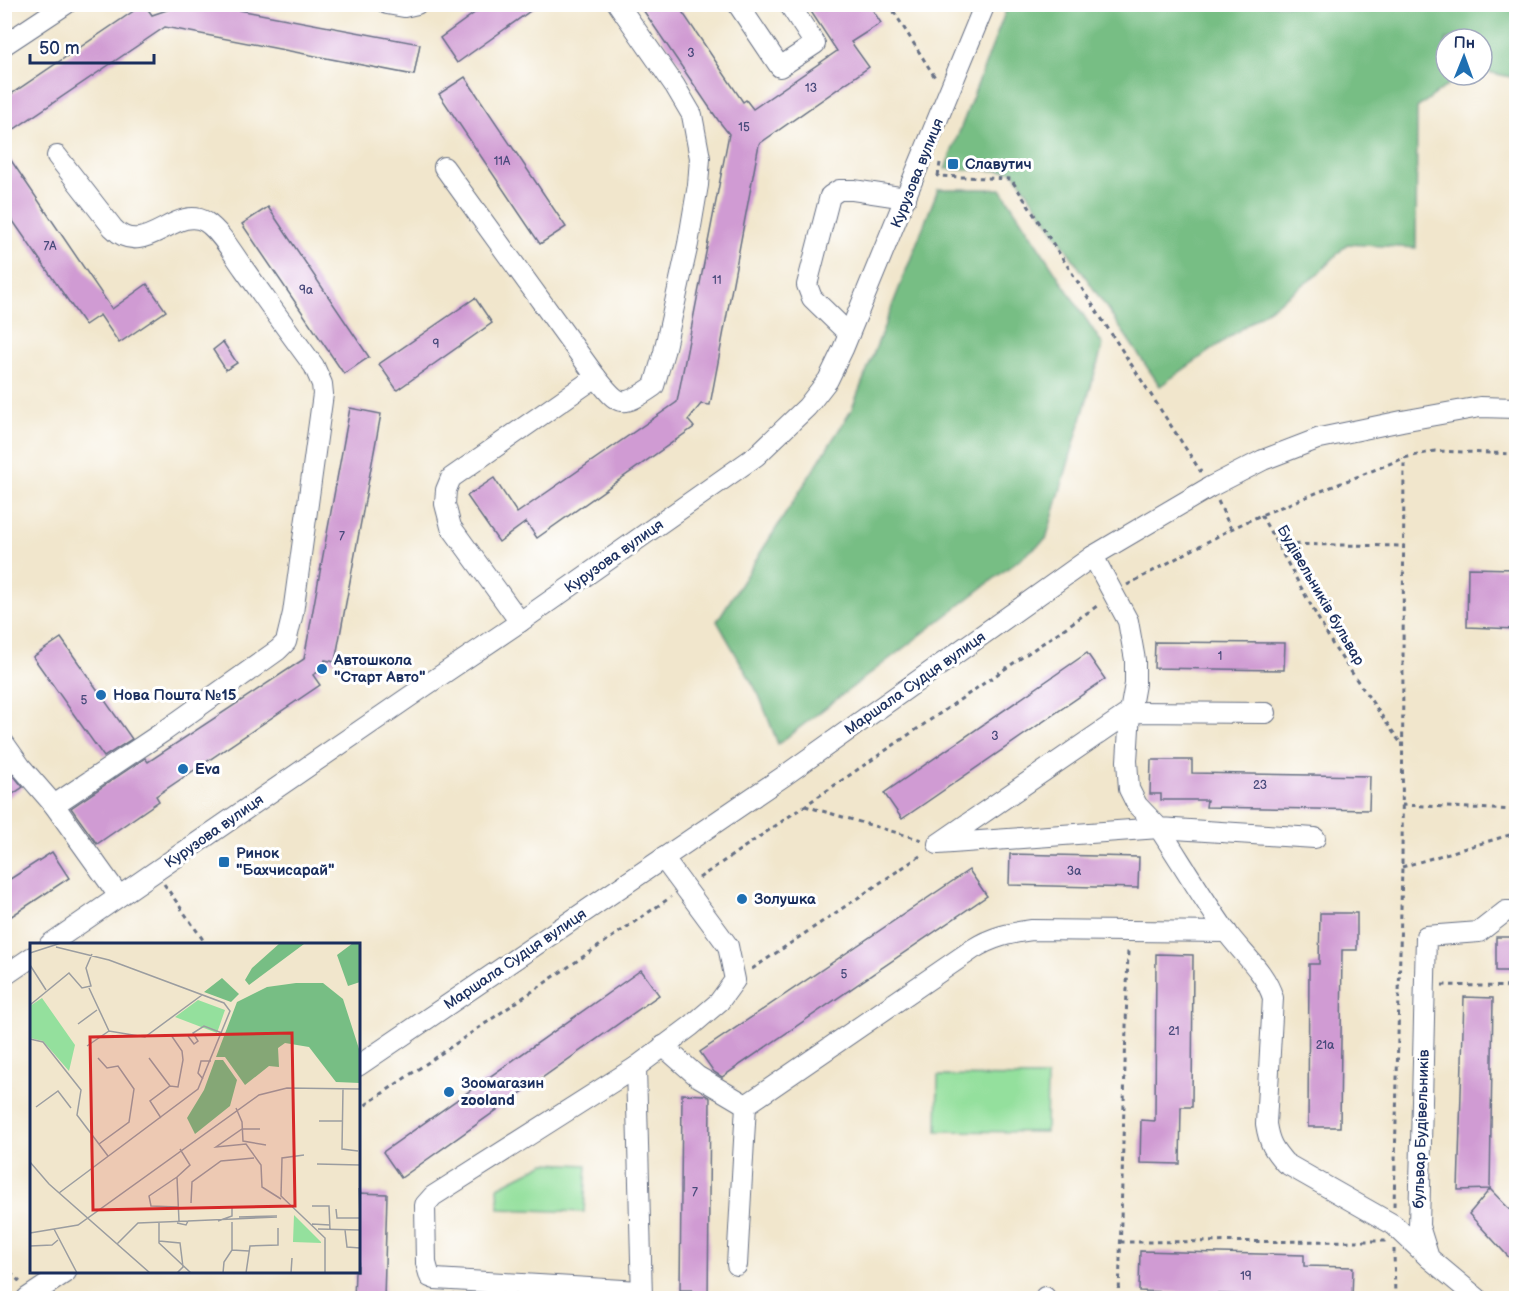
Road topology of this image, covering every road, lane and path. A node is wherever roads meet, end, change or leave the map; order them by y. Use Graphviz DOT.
graph roads {
  1 [pos="66,4"];
  2 [pos="387,4"];
  3 [pos="417,4"];
  4 [pos="618,4"];
  5 [pos="789,4"];
  6 [pos="889,4"];
  7 [pos="986,4"];
  8 [pos="739,6"];
  9 [pos="4,45"];
  10 [pos="948,97"];
  11 [pos="941,153"];
  12 [pos="57,156"];
  13 [pos="444,167"];
  14 [pos="906,198"];
  15 [pos="849,334"];
  16 [pos="596,377"];
  17 [pos="1516,408"];
  18 [pos="1516,454"];
  19 [pos="1404,458"];
  20 [pos="1210,487"];
  21 [pos="1261,515"];
  22 [pos="1231,529"];
  23 [pos="1277,544"];
  24 [pos="1404,546"];
  25 [pos="1093,556"];
  26 [pos="1113,595"];
  27 [pos="520,622"];
  28 [pos="1130,712"];
  29 [pos="1266,713"];
  30 [pos="4,743"];
  31 [pos="1403,746"];
  32 [pos="54,805"];
  33 [pos="1402,805"];
  34 [pos="805,806"];
  35 [pos="1516,810"];
  36 [pos="1159,828"];
  37 [pos="1516,832"];
  38 [pos="1315,838"];
  39 [pos="938,844"];
  40 [pos="663,858"];
  41 [pos="1402,867"];
  42 [pos="155,871"];
  43 [pos="685,888"];
  44 [pos="119,896"];
  45 [pos="1516,911"];
  46 [pos="1128,931"];
  47 [pos="1227,932"];
  48 [pos="53,943"];
  49 [pos="205,943"];
  50 [pos="30,958"];
  51 [pos="4,976"];
  52 [pos="735,980"];
  53 [pos="1425,985"];
  54 [pos="1516,987"];
  55 [pos="663,1046"];
  56 [pos="360,1065"];
  57 [pos="636,1067"];
  58 [pos="746,1105"];
  59 [pos="360,1109"];
  60 [pos="1394,1225"];
  61 [pos="1120,1242"];
  62 [pos="1428,1258"];
  63 [pos="737,1264"];
  64 [pos="65,1273"];
  65 [pos="641,1294"];
  66 [pos="27,1299"];
  67 [pos="1119,1299"];
  68 [pos="1395,1299"];
  69 [pos="1477,1299"];
  1 -- 9 [label="street"];
  2 -- 3 [label="street"];
  4 -- 16 [label="street"];
  5 -- 8 [label="street"];
  6 -- 10 [label="path"];
  7 -- 10 [label="street, Курузова вулиця"];
  10 -- 14 [label="street, Курузова вулиця"];
  11 -- 20 [label="path"];
  12 -- 32 [label="street"];
  13 -- 16 [label="street"];
  14 -- 15 [label="street, Курузова вулиця"];
  14 -- 15 [label="street"];
  15 -- 27 [label="street, Курузова вулиця"];
  16 -- 27 [label="street"];
  17 -- 20 [label="street, Маршала Судця вулиця"];
  18 -- 19 [label="path"];
  19 -- 21 [label="path"];
  19 -- 24 [label="path"];
  20 -- 22 [label="path"];
  20 -- 25 [label="street, Маршала Судця вулиця"];
  21 -- 22 [label="path"];
  21 -- 23 [label="path, Будівельників бульвар"];
  22 -- 26 [label="path"];
  23 -- 24 [label="path"];
  23 -- 31 [label="path, Будівельників бульвар"];
  24 -- 31 [label="path"];
  25 -- 26 [label="street"];
  25 -- 40 [label="street, Маршала Судця вулиця"];
  26 -- 28 [label="street"];
  26 -- 34 [label="path"];
  27 -- 42 [label="street, Курузова вулиця"];
  28 -- 29 [label="street"];
  28 -- 36 [label="street"];
  28 -- 39 [label="street"];
  30 -- 32 [label="street"];
  31 -- 33 [label="path"];
  32 -- 44 [label="street"];
  33 -- 35 [label="path"];
  33 -- 41 [label="path"];
  34 -- 39 [label="path"];
  34 -- 43 [label="path"];
  36 -- 38 [label="street"];
  36 -- 39 [label="street"];
  36 -- 47 [label="street"];
  37 -- 41 [label="path"];
  39 -- 52 [label="path"];
  40 -- 43 [label="street"];
  40 -- 56 [label="street, Маршала Судця вулиця"];
  41 -- 60 [label="path"];
  42 -- 44 [label="street, Курузова вулиця"];
  42 -- 49 [label="path"];
  43 -- 52 [label="street"];
  43 -- 59 [label="path"];
  44 -- 48 [label="street, Курузова вулиця"];
  45 -- 53 [label="street, бульвар Будівельників"];
  46 -- 47 [label="street"];
  46 -- 58 [label="street"];
  46 -- 61 [label="path"];
  47 -- 60 [label="street"];
  50 -- 51 [label="street"];
  52 -- 55 [label="street"];
  53 -- 54 [label="path"];
  53 -- 62 [label="street, бульвар Будівельників"];
  55 -- 57 [label="street"];
  55 -- 58 [label="street"];
  57 -- 65 [label="street"];
  57 -- 65 [label="street"];
  58 -- 63 [label="street"];
  60 -- 62 [label="street"];
  61 -- 67 [label="path"];
  61 -- 68 [label="path"];
  62 -- 69 [label="street"];
  64 -- 66 [label="street"];
}
